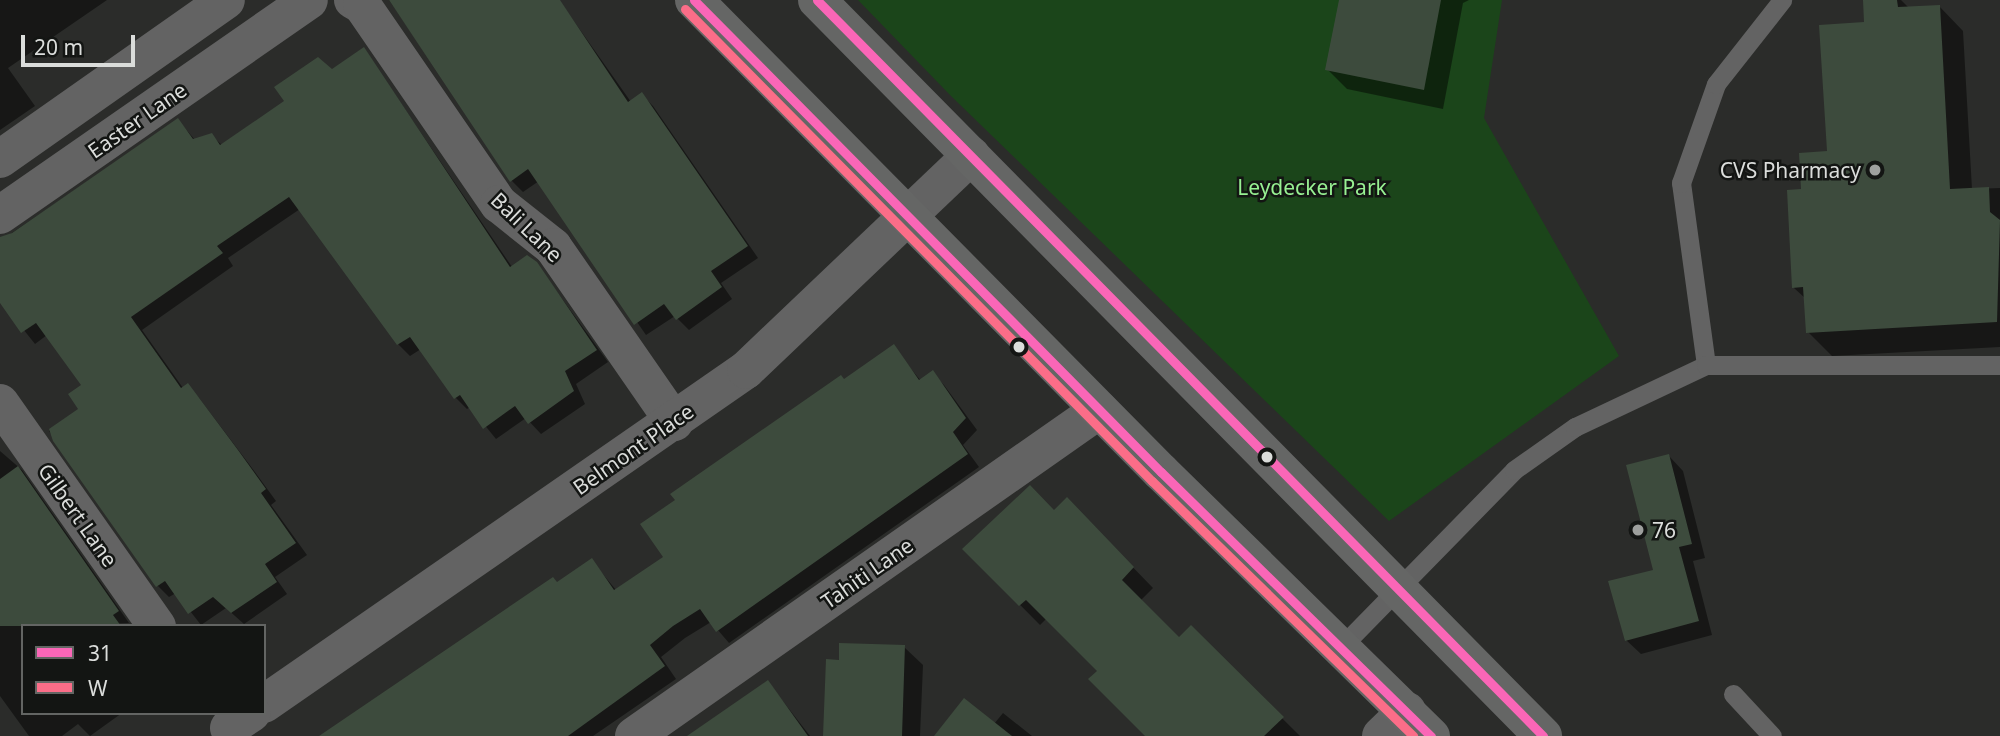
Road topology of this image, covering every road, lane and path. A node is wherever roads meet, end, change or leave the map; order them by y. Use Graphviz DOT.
graph roads {
  1 [pos="309,0"];
  2 [pos="353,0"];
  3 [pos="694,0"];
  4 [pos="817,0"];
  5 [pos="1782,0"];
  6 [pos="216,3"];
  7 [pos="971,156"];
  8 [pos="0,159"];
  9 [pos="0,215"];
  10 [pos="909,217"];
  11 [pos="2000,365"];
  12 [pos="1706,366"];
  13 [pos="0,403"];
  14 [pos="1099,410"];
  15 [pos="674,422"];
  16 [pos="1398,588"];
  17 [pos="156,624"];
  18 [pos="1339,649"];
  19 [pos="1733,694"];
  20 [pos="266,703"];
  21 [pos="1406,728"];
  22 [pos="634,736"];
  23 [pos="1543,736"];
  24 [pos="1772,736"];
  1 -- 9 [label="street, Easter Lane"];
  2 -- 15 [label="street, Bali Lane"];
  3 -- 10 [label="main road"];
  4 -- 7 [label="main road"];
  5 -- 12 [label="lane"];
  6 -- 8 [label="street"];
  7 -- 10 [label="street, Belmont Place"];
  7 -- 16 [label="main road"];
  10 -- 14 [label="main road"];
  10 -- 15 [label="street, Belmont Place"];
  11 -- 12 [label="lane"];
  12 -- 16 [label="lane"];
  13 -- 17 [label="street, Gilbert Lane"];
  14 -- 18 [label="main road"];
  14 -- 22 [label="street, Tahiti Lane"];
  15 -- 20 [label="street, Belmont Place"];
  16 -- 18 [label="lane"];
  16 -- 23 [label="main road"];
  18 -- 21 [label="main road"];
  19 -- 24 [label="lane"];
}
